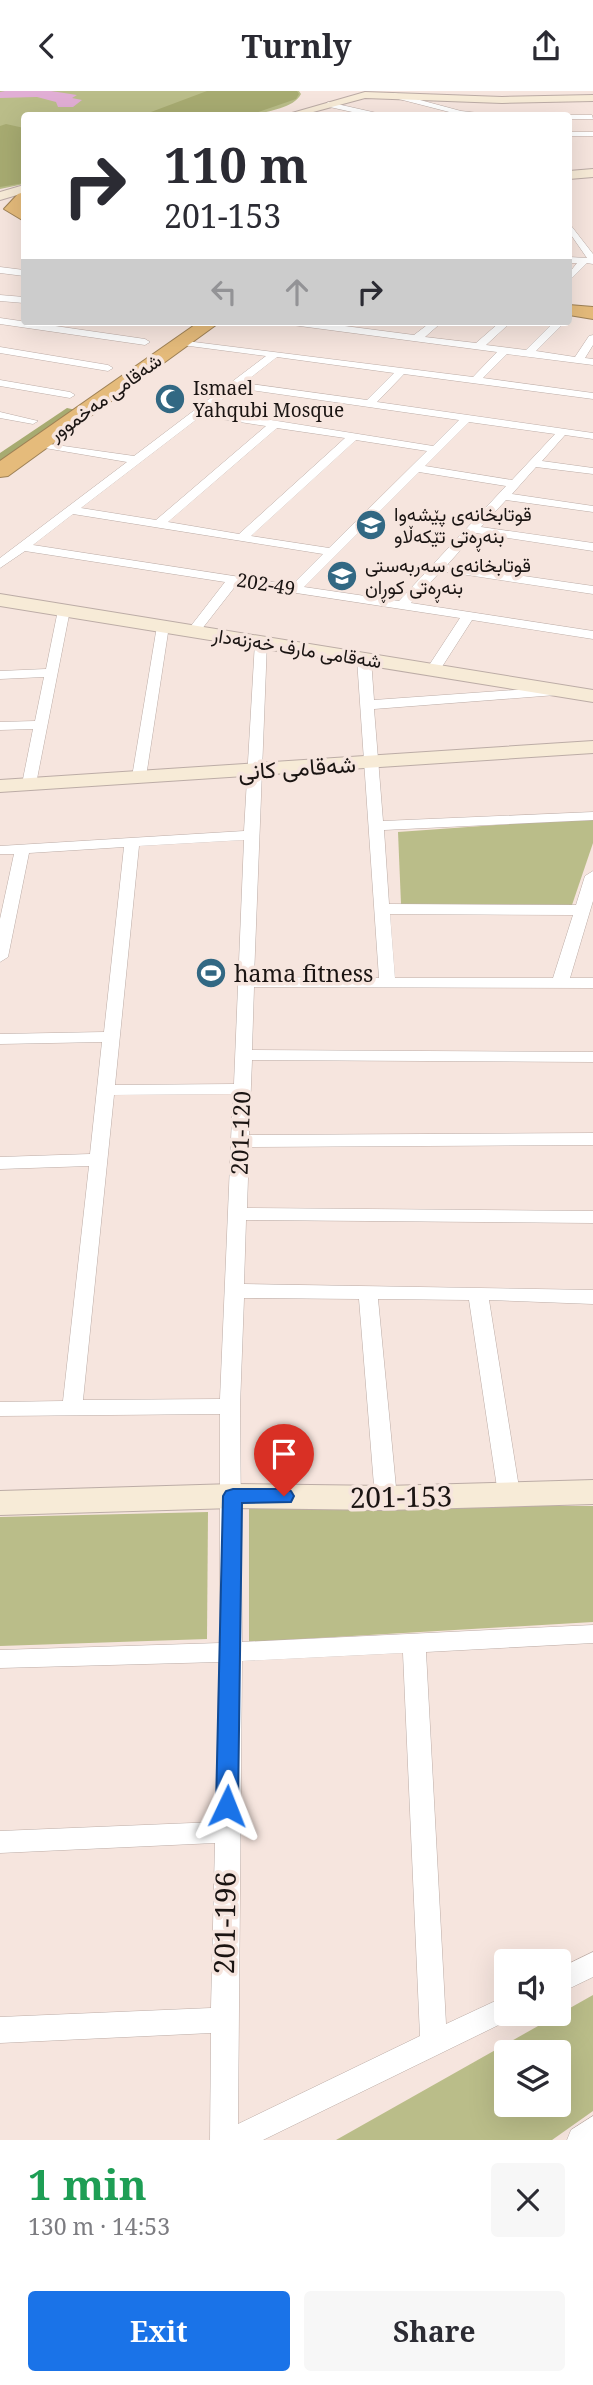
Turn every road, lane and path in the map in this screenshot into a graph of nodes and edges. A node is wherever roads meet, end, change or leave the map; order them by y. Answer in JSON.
{"nodes":[{"id":1,"x":338,"y":91,"type":"edge"},
{"id":2,"x":379,"y":91,"type":"edge"},
{"id":3,"x":351,"y":92,"type":"edge"},
{"id":4,"x":422,"y":92,"type":"edge"},
{"id":5,"x":395,"y":93,"type":"edge"},
{"id":6,"x":590,"y":97,"type":"edge"},
{"id":7,"x":473,"y":100,"type":"junction"},
{"id":8,"x":328,"y":104,"type":"junction"},
{"id":9,"x":297,"y":107,"type":"edge"},
{"id":10,"x":280,"y":112,"type":"edge"},
{"id":11,"x":361,"y":112,"type":"edge"},
{"id":12,"x":458,"y":112,"type":"edge"},
{"id":13,"x":462,"y":112,"type":"edge"},
{"id":14,"x":572,"y":117,"type":"edge"},
{"id":15,"x":593,"y":117,"type":"edge"},
{"id":16,"x":572,"y":134,"type":"edge"},
{"id":17,"x":593,"y":134,"type":"edge"},
{"id":18,"x":593,"y":173,"type":"edge"},
{"id":19,"x":572,"y":175,"type":"edge"},
{"id":20,"x":21,"y":189,"type":"edge"},
{"id":21,"x":0,"y":195,"type":"edge"},
{"id":22,"x":21,"y":198,"type":"edge"},
{"id":23,"x":21,"y":199,"type":"edge"},
{"id":24,"x":0,"y":205,"type":"edge"},
{"id":25,"x":0,"y":215,"type":"edge"},
{"id":26,"x":21,"y":225,"type":"edge"},
{"id":27,"x":572,"y":231,"type":"edge"},
{"id":28,"x":572,"y":260,"type":"edge"},
{"id":29,"x":590,"y":261,"type":"edge"},
{"id":30,"x":0,"y":270,"type":"edge"},
{"id":31,"x":21,"y":273,"type":"edge"},
{"id":32,"x":572,"y":276,"type":"edge"},
{"id":33,"x":0,"y":298,"type":"edge"},
{"id":34,"x":21,"y":299,"type":"edge"},
{"id":35,"x":572,"y":310,"type":"edge"},
{"id":36,"x":593,"y":313,"type":"edge"},
{"id":37,"x":0,"y":321,"type":"edge"},
{"id":38,"x":572,"y":321,"type":"edge"},
{"id":39,"x":21,"y":324,"type":"edge"},
{"id":40,"x":593,"y":324,"type":"edge"},
{"id":41,"x":35,"y":326,"type":"edge"},
{"id":42,"x":205,"y":326,"type":"edge"},
{"id":43,"x":321,"y":326,"type":"edge"},
{"id":44,"x":431,"y":326,"type":"edge"},
{"id":45,"x":502,"y":326,"type":"edge"},
{"id":46,"x":556,"y":326,"type":"edge"},
{"id":47,"x":166,"y":329,"type":"dead end"},
{"id":48,"x":593,"y":338,"type":"edge"},
{"id":49,"x":416,"y":339,"type":"junction"},
{"id":50,"x":145,"y":342,"type":"junction"},
{"id":51,"x":181,"y":342,"type":"junction"},
{"id":52,"x":478,"y":347,"type":"junction"},
{"id":53,"x":0,"y":350,"type":"edge"},
{"id":54,"x":504,"y":351,"type":"junction"},
{"id":55,"x":275,"y":354,"type":"junction"},
{"id":56,"x":528,"y":354,"type":"junction"},
{"id":57,"x":578,"y":361,"type":"junction"},
{"id":58,"x":155,"y":362,"type":"junction"},
{"id":59,"x":593,"y":362,"type":"edge"},
{"id":60,"x":116,"y":363,"type":"junction"},
{"id":61,"x":402,"y":371,"type":"junction"},
{"id":62,"x":476,"y":380,"type":"junction"},
{"id":63,"x":0,"y":383,"type":"edge"},
{"id":64,"x":236,"y":385,"type":"junction"},
{"id":65,"x":70,"y":395,"type":"junction"},
{"id":66,"x":593,"y":396,"type":"edge"},
{"id":67,"x":369,"y":404,"type":"junction"},
{"id":68,"x":199,"y":412,"type":"junction"},
{"id":69,"x":0,"y":415,"type":"edge"},
{"id":70,"x":467,"y":418,"type":"junction"},
{"id":71,"x":33,"y":421,"type":"junction"},
{"id":72,"x":275,"y":424,"type":"junction"},
{"id":73,"x":563,"y":432,"type":"junction"},
{"id":74,"x":11,"y":436,"type":"dead end"},
{"id":75,"x":354,"y":436,"type":"junction"},
{"id":76,"x":593,"y":436,"type":"edge"},
{"id":77,"x":39,"y":444,"type":"junction"},
{"id":78,"x":434,"y":449,"type":"junction"},
{"id":79,"x":137,"y":460,"type":"junction"},
{"id":80,"x":534,"y":463,"type":"junction"},
{"id":81,"x":414,"y":468,"type":"junction"},
{"id":82,"x":0,"y":471,"type":"edge"},
{"id":83,"x":593,"y":471,"type":"edge"},
{"id":84,"x":514,"y":484,"type":"junction"},
{"id":85,"x":503,"y":496,"type":"junction"},
{"id":86,"x":593,"y":509,"type":"edge"},
{"id":87,"x":71,"y":510,"type":"junction"},
{"id":88,"x":159,"y":524,"type":"junction"},
{"id":89,"x":473,"y":529,"type":"junction"},
{"id":90,"x":241,"y":538,"type":"junction"},
{"id":91,"x":23,"y":547,"type":"junction"},
{"id":92,"x":593,"y":547,"type":"edge"},
{"id":93,"x":330,"y":552,"type":"junction"},
{"id":94,"x":0,"y":565,"type":"edge"},
{"id":95,"x":439,"y":567,"type":"junction"},
{"id":96,"x":234,"y":579,"type":"junction"},
{"id":97,"x":295,"y":589,"type":"junction"},
{"id":98,"x":593,"y":590,"type":"edge"},
{"id":99,"x":0,"y":600,"type":"edge"},
{"id":100,"x":403,"y":605,"type":"junction"},
{"id":101,"x":64,"y":610,"type":"junction"},
{"id":102,"x":468,"y":615,"type":"junction"},
{"id":103,"x":163,"y":626,"type":"junction"},
{"id":104,"x":193,"y":631,"type":"junction"},
{"id":105,"x":593,"y":635,"type":"edge"},
{"id":106,"x":261,"y":642,"type":"junction"},
{"id":107,"x":364,"y":659,"type":"junction"},
{"id":108,"x":433,"y":670,"type":"junction"},
{"id":109,"x":52,"y":673,"type":"junction"},
{"id":110,"x":0,"y":675,"type":"edge"},
{"id":111,"x":558,"y":690,"type":"junction"},
{"id":112,"x":593,"y":696,"type":"edge"},
{"id":113,"x":367,"y":705,"type":"junction"},
{"id":114,"x":41,"y":725,"type":"junction"},
{"id":115,"x":0,"y":726,"type":"edge"},
{"id":116,"x":593,"y":747,"type":"edge"},
{"id":117,"x":371,"y":762,"type":"junction"},
{"id":118,"x":254,"y":769,"type":"junction"},
{"id":119,"x":139,"y":777,"type":"junction"},
{"id":120,"x":29,"y":784,"type":"junction"},
{"id":121,"x":0,"y":786,"type":"edge"},
{"id":122,"x":593,"y":815,"type":"edge"},
{"id":123,"x":376,"y":826,"type":"junction"},
{"id":124,"x":251,"y":835,"type":"junction"},
{"id":125,"x":132,"y":842,"type":"junction"},
{"id":126,"x":22,"y":849,"type":"junction"},
{"id":127,"x":0,"y":850,"type":"edge"},
{"id":128,"x":593,"y":876,"type":"edge"},
{"id":129,"x":382,"y":909,"type":"junction"},
{"id":130,"x":582,"y":910,"type":"junction"},
{"id":131,"x":0,"y":957,"type":"edge"},
{"id":132,"x":246,"y":982,"type":"junction"},
{"id":133,"x":387,"y":982,"type":"junction"},
{"id":134,"x":560,"y":983,"type":"junction"},
{"id":135,"x":593,"y":983,"type":"edge"},
{"id":136,"x":111,"y":1037,"type":"junction"},
{"id":137,"x":0,"y":1039,"type":"edge"},
{"id":138,"x":243,"y":1055,"type":"junction"},
{"id":139,"x":593,"y":1057,"type":"edge"},
{"id":140,"x":242,"y":1089,"type":"junction"},
{"id":141,"x":106,"y":1090,"type":"junction"},
{"id":142,"x":593,"y":1139,"type":"edge"},
{"id":143,"x":240,"y":1141,"type":"junction"},
{"id":144,"x":98,"y":1160,"type":"junction"},
{"id":145,"x":0,"y":1163,"type":"edge"},
{"id":146,"x":237,"y":1214,"type":"junction"},
{"id":147,"x":593,"y":1217,"type":"edge"},
{"id":148,"x":234,"y":1291,"type":"junction"},
{"id":149,"x":368,"y":1292,"type":"junction"},
{"id":150,"x":478,"y":1293,"type":"junction"},
{"id":151,"x":593,"y":1297,"type":"edge"},
{"id":152,"x":230,"y":1406,"type":"junction"},
{"id":153,"x":72,"y":1408,"type":"junction"},
{"id":154,"x":0,"y":1409,"type":"edge"},
{"id":155,"x":593,"y":1492,"type":"edge"},
{"id":156,"x":509,"y":1494,"type":"junction"},
{"id":157,"x":233,"y":1496,"type":"junction"},
{"id":158,"x":386,"y":1498,"type":"junction"},
{"id":159,"x":0,"y":1503,"type":"edge"},
{"id":160,"x":593,"y":1634,"type":"edge"},
{"id":161,"x":414,"y":1642,"type":"junction"},
{"id":162,"x":231,"y":1651,"type":"junction"},
{"id":163,"x":0,"y":1659,"type":"edge"},
{"id":164,"x":226,"y":1832,"type":"junction"},
{"id":165,"x":0,"y":1842,"type":"edge"},
{"id":166,"x":593,"y":1964,"type":"edge"},
{"id":167,"x":571,"y":1975,"type":"edge"},
{"id":168,"x":494,"y":2014,"type":"edge"},
{"id":169,"x":223,"y":2020,"type":"junction"},
{"id":170,"x":0,"y":2030,"type":"edge"},
{"id":171,"x":434,"y":2044,"type":"junction"},
{"id":172,"x":593,"y":2130,"type":"edge"},
{"id":173,"x":224,"y":2140,"type":"edge"},
{"id":174,"x":234,"y":2140,"type":"edge"},
{"id":175,"x":582,"y":2140,"type":"edge"}],
"edges":[{"from":1,"to":3,"type":"street"},
{"from":2,"to":3,"type":"street"},
{"from":3,"to":5,"type":"street"},
{"from":3,"to":8,"type":"street"},
{"from":3,"to":9,"type":"main road"},
{"from":4,"to":5,"type":"street"},
{"from":4,"to":6,"type":"street"},
{"from":5,"to":7,"type":"street"},
{"from":5,"to":12,"type":"street"},
{"from":6,"to":7,"type":"street"},
{"from":6,"to":15,"type":"street"},
{"from":7,"to":13,"type":"street"},
{"from":8,"to":9,"type":"street"},
{"from":8,"to":11,"type":"street"},
{"from":9,"to":10,"type":"main road"},
{"from":14,"to":15,"type":"street"},
{"from":16,"to":17,"type":"street"},
{"from":18,"to":19,"type":"street"},
{"from":20,"to":21,"type":"highway"},
{"from":22,"to":24,"type":"street"},
{"from":23,"to":26,"type":"highway"},
{"from":25,"to":26,"type":"highway"},
{"from":27,"to":29,"type":"street"},
{"from":28,"to":29,"type":"street"},
{"from":29,"to":32,"type":"street"},
{"from":30,"to":31,"type":"street"},
{"from":33,"to":34,"type":"street"},
{"from":35,"to":36,"type":"highway"},
{"from":37,"to":39,"type":"street"},
{"from":38,"to":40,"type":"highway"},
{"from":41,"to":50,"type":"street"},
{"from":42,"to":51,"type":"highway","name":"شەقامی مەخموور"},
{"from":43,"to":49,"type":"street"},
{"from":44,"to":49,"type":"street"},
{"from":45,"to":52,"type":"street"},
{"from":46,"to":56,"type":"street"},
{"from":47,"to":50,"type":"highway","name":"شەقامی مەخموور"},
{"from":48,"to":57,"type":"street"},
{"from":49,"to":52,"type":"street"},
{"from":50,"to":60,"type":"highway","name":"شەقامی مەخموور"},
{"from":51,"to":55,"type":"street"},
{"from":51,"to":58,"type":"highway","name":"شەقامی مەخموور"},
{"from":52,"to":54,"type":"street"},
{"from":53,"to":60,"type":"street"},
{"from":54,"to":56,"type":"street"},
{"from":54,"to":62,"type":"street"},
{"from":55,"to":61,"type":"street"},
{"from":55,"to":64,"type":"street"},
{"from":56,"to":57,"type":"street"},
{"from":57,"to":59,"type":"street"},
{"from":58,"to":60,"type":"highway"},
{"from":58,"to":77,"type":"highway","name":"شەقامی مەخموور"},
{"from":60,"to":65,"type":"highway","name":"شەقامی مەخموور"},
{"from":61,"to":62,"type":"street"},
{"from":61,"to":67,"type":"street"},
{"from":62,"to":66,"type":"street"},
{"from":63,"to":65,"type":"street"},
{"from":64,"to":67,"type":"street"},
{"from":64,"to":68,"type":"street"},
{"from":65,"to":71,"type":"highway","name":"شەقامی مەخموور"},
{"from":67,"to":70,"type":"street"},
{"from":68,"to":72,"type":"street"},
{"from":68,"to":79,"type":"street"},
{"from":69,"to":71,"type":"street"},
{"from":70,"to":73,"type":"street"},
{"from":70,"to":78,"type":"street"},
{"from":71,"to":74,"type":"highway","name":"شەقامی مەخموور"},
{"from":72,"to":75,"type":"street"},
{"from":72,"to":88,"type":"street"},
{"from":73,"to":76,"type":"street"},
{"from":73,"to":80,"type":"street"},
{"from":75,"to":78,"type":"street"},
{"from":75,"to":90,"type":"street"},
{"from":77,"to":79,"type":"street"},
{"from":77,"to":82,"type":"highway","name":"شەقامی مەخموور"},
{"from":78,"to":81,"type":"street"},
{"from":79,"to":87,"type":"street"},
{"from":80,"to":83,"type":"street"},
{"from":80,"to":84,"type":"street"},
{"from":81,"to":84,"type":"street"},
{"from":81,"to":93,"type":"street"},
{"from":84,"to":85,"type":"street"},
{"from":85,"to":86,"type":"street"},
{"from":85,"to":89,"type":"street"},
{"from":87,"to":88,"type":"street"},
{"from":87,"to":91,"type":"street"},
{"from":88,"to":90,"type":"street"},
{"from":89,"to":92,"type":"street"},
{"from":89,"to":95,"type":"street"},
{"from":90,"to":93,"type":"street"},
{"from":91,"to":94,"type":"street"},
{"from":91,"to":96,"type":"street","name":"202-49"},
{"from":93,"to":97,"type":"street"},
{"from":95,"to":98,"type":"street"},
{"from":95,"to":100,"type":"street"},
{"from":96,"to":97,"type":"street","name":"202-49"},
{"from":96,"to":104,"type":"street"},
{"from":97,"to":100,"type":"street","name":"202-49"},
{"from":99,"to":101,"type":"street","name":"شەقامی مارف خەزنەدار"},
{"from":100,"to":102,"type":"street","name":"202-49"},
{"from":101,"to":103,"type":"street","name":"شەقامی مارف خەزنەدار"},
{"from":101,"to":109,"type":"street"},
{"from":102,"to":105,"type":"street","name":"202-49"},
{"from":102,"to":108,"type":"street"},
{"from":103,"to":104,"type":"street","name":"شەقامی مارف خەزنەدار"},
{"from":103,"to":119,"type":"street"},
{"from":104,"to":106,"type":"street","name":"شەقامی مارف خەزنەدار"},
{"from":106,"to":107,"type":"street","name":"شەقامی مارف خەزنەدار"},
{"from":106,"to":118,"type":"street","name":"201-120"},
{"from":107,"to":108,"type":"street","name":"شەقامی مارف خەزنەدار"},
{"from":107,"to":113,"type":"street"},
{"from":108,"to":111,"type":"street","name":"شەقامی مارف خەزنەدار"},
{"from":109,"to":110,"type":"street"},
{"from":109,"to":114,"type":"street"},
{"from":111,"to":112,"type":"street","name":"شەقامی مارف خەزنەدار"},
{"from":111,"to":113,"type":"street"},
{"from":113,"to":117,"type":"street"},
{"from":114,"to":115,"type":"street"},
{"from":114,"to":120,"type":"street"},
{"from":116,"to":117,"type":"street","name":"شەقامی کانی"},
{"from":117,"to":118,"type":"street","name":"شەقامی کانی"},
{"from":117,"to":123,"type":"street"},
{"from":118,"to":119,"type":"street","name":"شەقامی کانی"},
{"from":118,"to":124,"type":"street","name":"201-120"},
{"from":119,"to":120,"type":"street","name":"شەقامی کانی"},
{"from":120,"to":121,"type":"street","name":"شەقامی کانی"},
{"from":122,"to":123,"type":"street"},
{"from":123,"to":129,"type":"street"},
{"from":124,"to":125,"type":"street"},
{"from":124,"to":132,"type":"street","name":"201-120"},
{"from":125,"to":126,"type":"street"},
{"from":125,"to":136,"type":"street"},
{"from":126,"to":127,"type":"street"},
{"from":126,"to":131,"type":"street"},
{"from":128,"to":130,"type":"street"},
{"from":129,"to":130,"type":"street"},
{"from":129,"to":133,"type":"street"},
{"from":130,"to":134,"type":"street"},
{"from":132,"to":133,"type":"street"},
{"from":132,"to":138,"type":"street","name":"201-120"},
{"from":133,"to":134,"type":"street"},
{"from":134,"to":135,"type":"street"},
{"from":136,"to":137,"type":"street"},
{"from":136,"to":141,"type":"street"},
{"from":138,"to":139,"type":"street"},
{"from":138,"to":140,"type":"street","name":"201-120"},
{"from":140,"to":141,"type":"street"},
{"from":140,"to":143,"type":"street","name":"201-120"},
{"from":141,"to":144,"type":"street"},
{"from":142,"to":143,"type":"street"},
{"from":143,"to":146,"type":"street","name":"201-120"},
{"from":144,"to":145,"type":"street"},
{"from":144,"to":153,"type":"street"},
{"from":146,"to":147,"type":"street"},
{"from":146,"to":148,"type":"street","name":"201-120"},
{"from":148,"to":149,"type":"street"},
{"from":148,"to":152,"type":"street","name":"201-120"},
{"from":149,"to":150,"type":"street"},
{"from":149,"to":158,"type":"street"},
{"from":150,"to":151,"type":"street"},
{"from":150,"to":156,"type":"street"},
{"from":152,"to":153,"type":"street"},
{"from":152,"to":157,"type":"street","name":"201-120"},
{"from":153,"to":154,"type":"street"},
{"from":155,"to":156,"type":"street","name":"201-153"},
{"from":156,"to":158,"type":"street","name":"201-153"},
{"from":157,"to":158,"type":"street","name":"201-153"},
{"from":157,"to":159,"type":"street","name":"201-153"},
{"from":157,"to":162,"type":"street","name":"201-196"},
{"from":160,"to":161,"type":"street"},
{"from":161,"to":162,"type":"street"},
{"from":161,"to":171,"type":"street"},
{"from":162,"to":163,"type":"street"},
{"from":162,"to":164,"type":"street","name":"201-196"},
{"from":164,"to":165,"type":"street"},
{"from":164,"to":169,"type":"street","name":"201-196"},
{"from":166,"to":167,"type":"street"},
{"from":168,"to":171,"type":"street"},
{"from":169,"to":170,"type":"street"},
{"from":169,"to":173,"type":"street","name":"201-196"},
{"from":171,"to":174,"type":"street"},
{"from":172,"to":175,"type":"street"}]}
